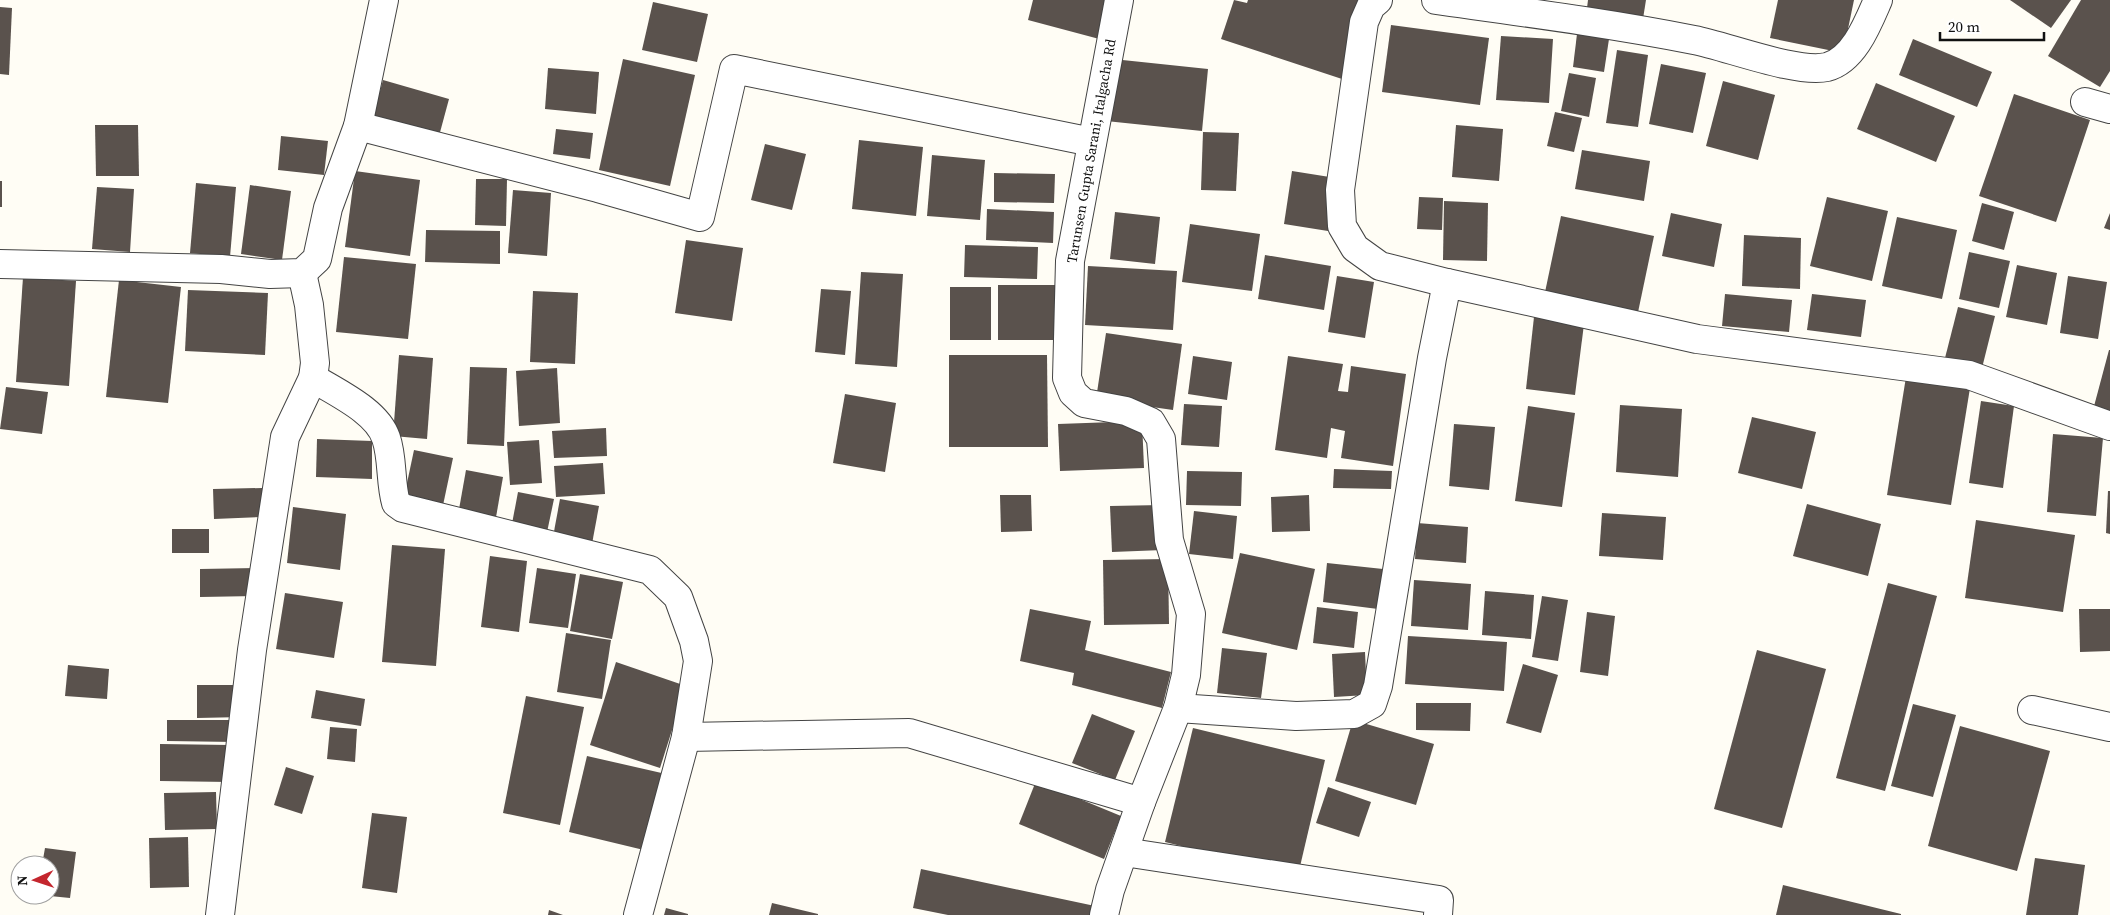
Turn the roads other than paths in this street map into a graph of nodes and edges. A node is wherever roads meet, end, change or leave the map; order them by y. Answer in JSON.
{"nodes":[{"id":1,"x":384,"y":0,"type":"edge"},
{"id":2,"x":1119,"y":0,"type":"edge"},
{"id":3,"x":1378,"y":0,"type":"edge"},
{"id":4,"x":1436,"y":0,"type":"edge"},
{"id":5,"x":1878,"y":0,"type":"edge"},
{"id":6,"x":358,"y":126,"type":"junction"},
{"id":7,"x":1092,"y":142,"type":"junction"},
{"id":8,"x":0,"y":264,"type":"edge"},
{"id":9,"x":302,"y":272,"type":"junction"},
{"id":10,"x":1447,"y":283,"type":"junction"},
{"id":11,"x":313,"y":378,"type":"junction"},
{"id":12,"x":2110,"y":426,"type":"edge"},
{"id":13,"x":1178,"y":708,"type":"junction"},
{"id":14,"x":2032,"y":710,"type":"dead end"},
{"id":15,"x":2110,"y":727,"type":"edge"},
{"id":16,"x":686,"y":737,"type":"junction"},
{"id":17,"x":1141,"y":802,"type":"junction"},
{"id":18,"x":1124,"y":852,"type":"junction"},
{"id":19,"x":220,"y":915,"type":"edge"},
{"id":20,"x":638,"y":915,"type":"edge"},
{"id":21,"x":1104,"y":915,"type":"edge"},
{"id":22,"x":1438,"y":915,"type":"edge"}],
"edges":[{"from":1,"to":6,"type":"street"},
{"from":2,"to":7,"type":"street","name":"Tarunsen Gupta Sarani, Italgacha Rd"},
{"from":3,"to":10,"type":"street"},
{"from":4,"to":5,"type":"street"},
{"from":6,"to":7,"type":"street"},
{"from":6,"to":9,"type":"street"},
{"from":7,"to":13,"type":"street","name":"Tarunsen Gupta Sarani, Italgacha Rd"},
{"from":8,"to":9,"type":"street"},
{"from":9,"to":11,"type":"street"},
{"from":10,"to":12,"type":"street"},
{"from":10,"to":13,"type":"street"},
{"from":11,"to":16,"type":"street"},
{"from":11,"to":19,"type":"street"},
{"from":13,"to":17,"type":"street","name":"Tarunsen Gupta Sarani, Italgacha Rd"},
{"from":14,"to":15,"type":"street"},
{"from":16,"to":17,"type":"street"},
{"from":16,"to":20,"type":"street"},
{"from":17,"to":18,"type":"street","name":"Tarunsen Gupta Sarani, Italgacha Rd"},
{"from":18,"to":21,"type":"street","name":"Tarunsen Gupta Sarani, Italgacha Rd"},
{"from":18,"to":22,"type":"street"}]}
